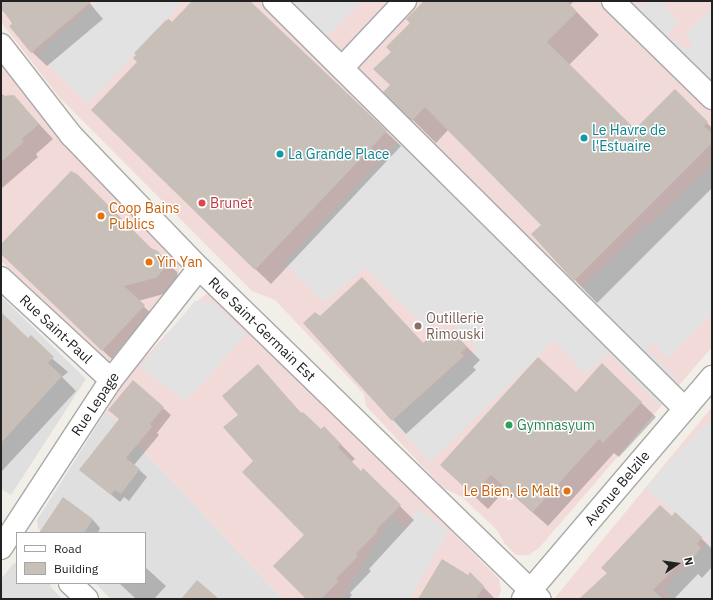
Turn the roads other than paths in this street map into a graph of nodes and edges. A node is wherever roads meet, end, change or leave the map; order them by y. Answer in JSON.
{"nodes":[{"id":1,"x":274,"y":1,"type":"edge"},
{"id":2,"x":405,"y":1,"type":"edge"},
{"id":3,"x":613,"y":1,"type":"edge"},
{"id":4,"x":1,"y":44,"type":"edge"},
{"id":5,"x":342,"y":68,"type":"junction"},
{"id":6,"x":712,"y":98,"type":"edge"},
{"id":7,"x":199,"y":268,"type":"junction"},
{"id":8,"x":1,"y":278,"type":"edge"},
{"id":9,"x":712,"y":377,"type":"edge"},
{"id":10,"x":111,"y":380,"type":"junction"},
{"id":11,"x":684,"y":409,"type":"junction"},
{"id":12,"x":11,"y":526,"type":"edge"},
{"id":13,"x":1,"y":548,"type":"edge"},
{"id":14,"x":71,"y":584,"type":"edge"},
{"id":15,"x":531,"y":596,"type":"edge"},
{"id":16,"x":87,"y":599,"type":"edge"}],
"edges":[{"from":1,"to":5,"type":"street"},
{"from":2,"to":5,"type":"street"},
{"from":3,"to":6,"type":"street"},
{"from":4,"to":7,"type":"street","name":"Rue Saint-Germain Est"},
{"from":5,"to":11,"type":"street"},
{"from":7,"to":10,"type":"street","name":"Rue Lepage"},
{"from":7,"to":15,"type":"street","name":"Rue Saint-Germain Est"},
{"from":8,"to":10,"type":"street","name":"Rue Saint-Paul"},
{"from":9,"to":11,"type":"street","name":"Avenue Belzile"},
{"from":10,"to":12,"type":"street","name":"Rue Lepage"},
{"from":11,"to":15,"type":"street","name":"Avenue Belzile"},
{"from":12,"to":13,"type":"street","name":"Rue Lepage"},
{"from":14,"to":16,"type":"street"}]}
